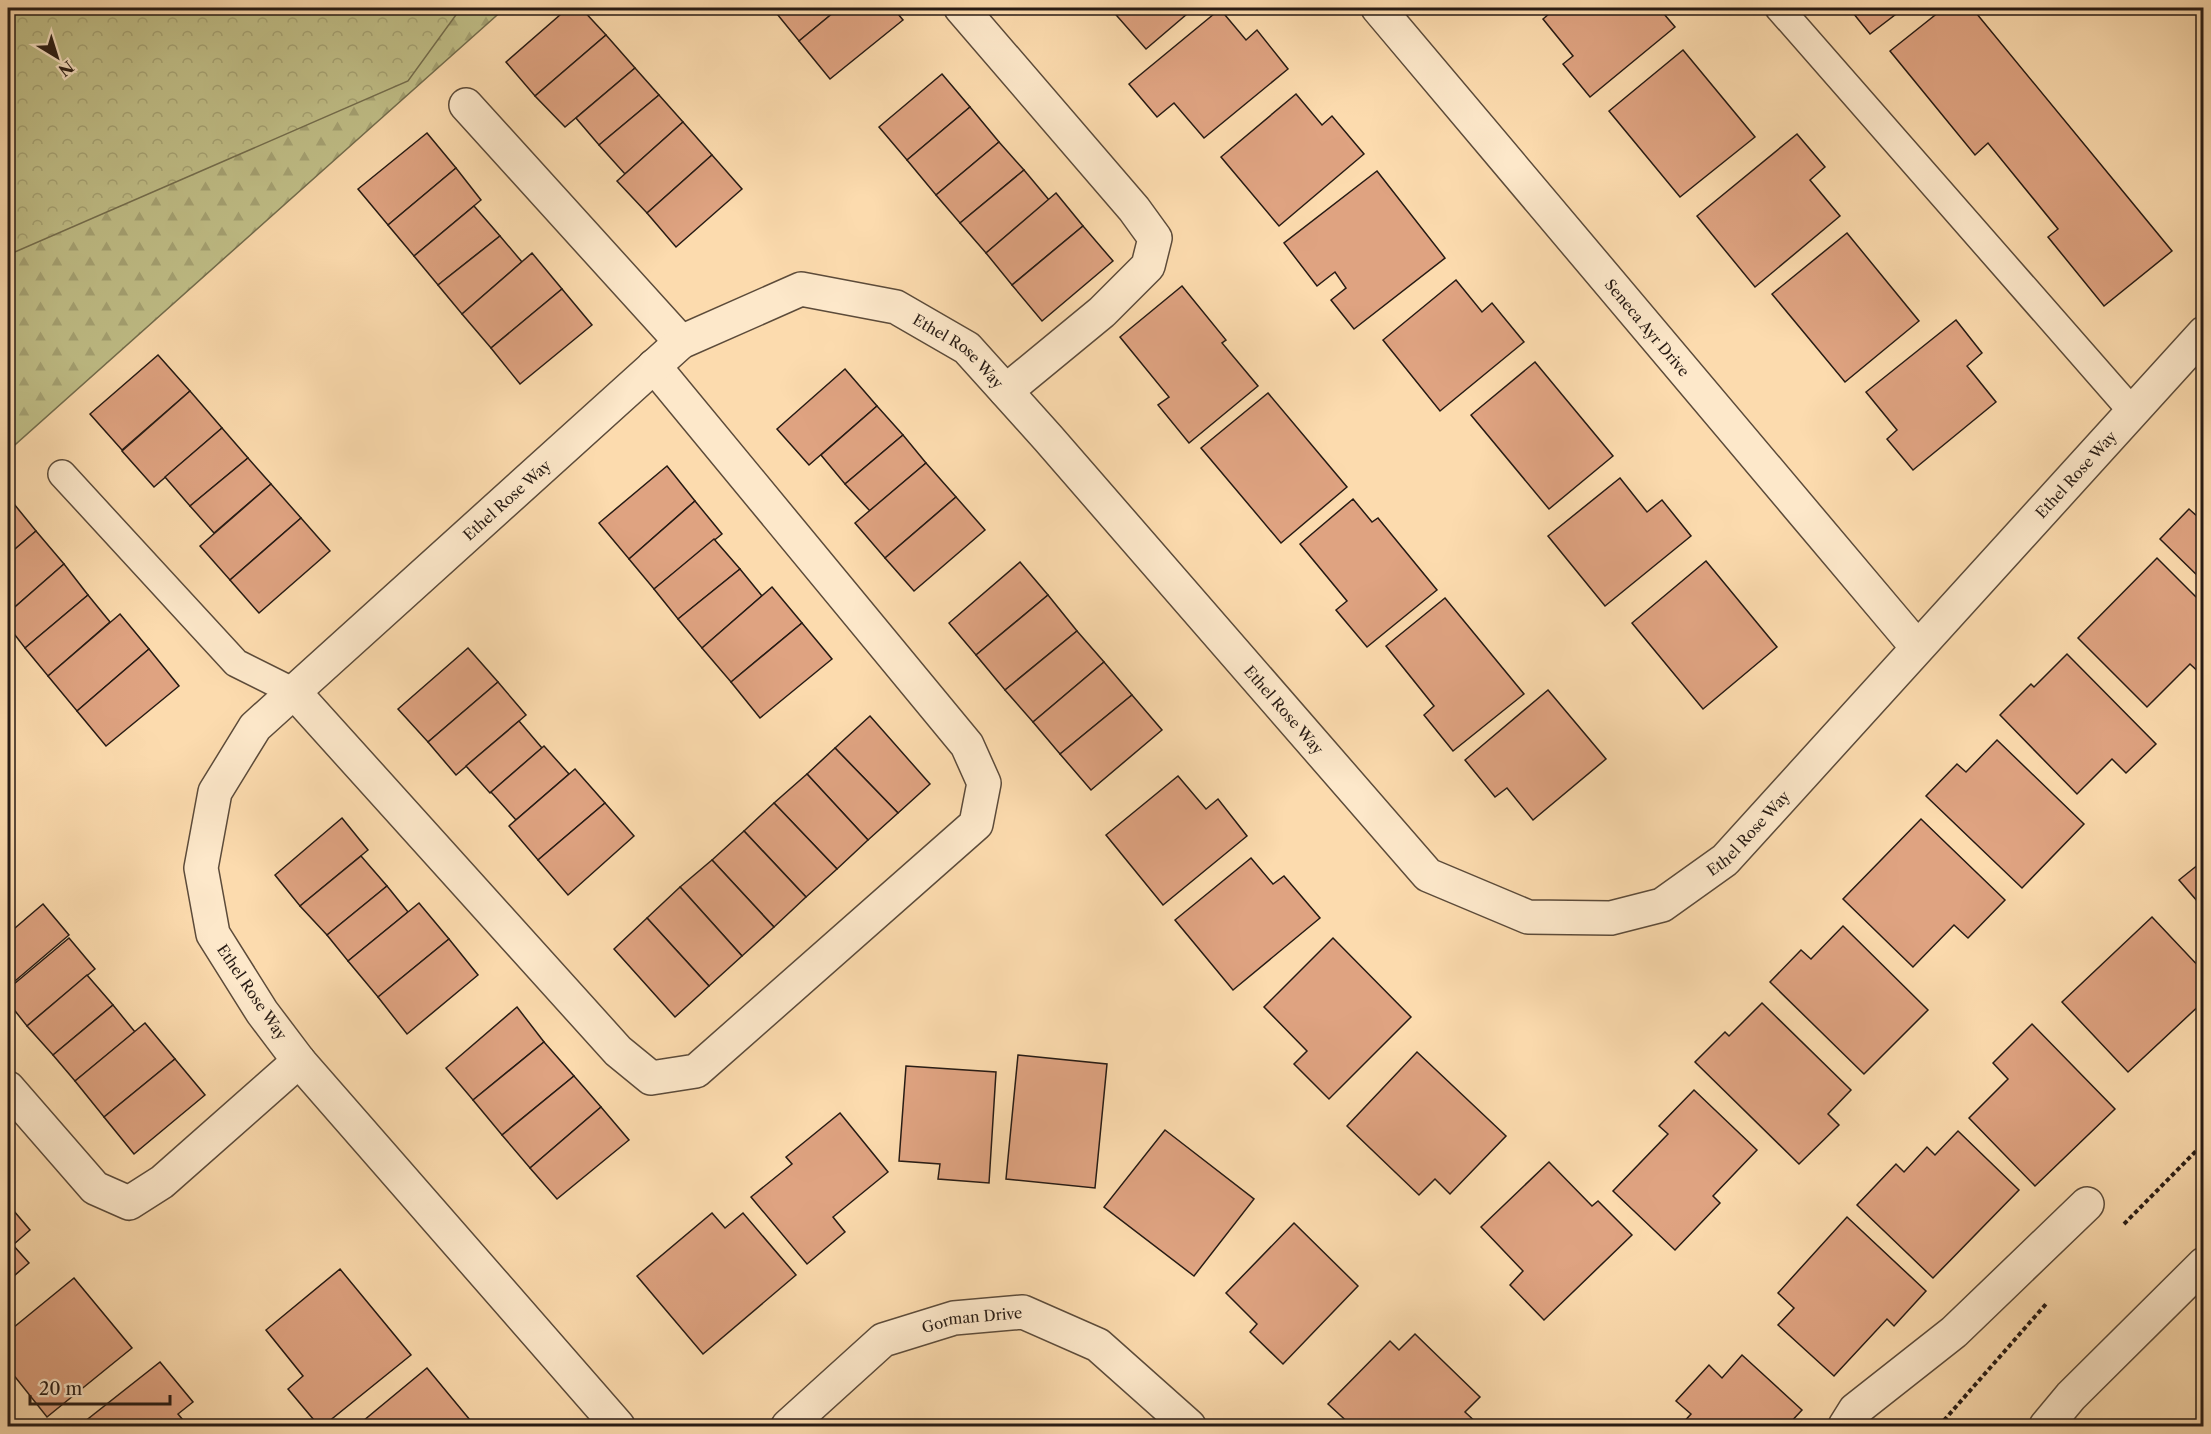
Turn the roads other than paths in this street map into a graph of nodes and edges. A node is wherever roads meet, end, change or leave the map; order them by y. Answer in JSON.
{"nodes":[{"id":1,"x":962,"y":8,"type":"edge"},
{"id":2,"x":1378,"y":8,"type":"edge"},
{"id":3,"x":1779,"y":8,"type":"edge"},
{"id":4,"x":466,"y":105,"type":"dead end"},
{"id":5,"x":2204,"y":333,"type":"edge"},
{"id":6,"x":681,"y":342,"type":"junction"},
{"id":7,"x":654,"y":366,"type":"junction"},
{"id":8,"x":1006,"y":392,"type":"junction"},
{"id":9,"x":2132,"y":411,"type":"junction"},
{"id":10,"x":62,"y":474,"type":"dead end"},
{"id":11,"x":1917,"y":647,"type":"junction"},
{"id":12,"x":294,"y":692,"type":"junction"},
{"id":13,"x":299,"y":1061,"type":"junction"},
{"id":14,"x":8,"y":1088,"type":"edge"},
{"id":15,"x":2087,"y":1204,"type":"dead end"},
{"id":16,"x":2204,"y":1264,"type":"edge"},
{"id":17,"x":618,"y":1426,"type":"edge"},
{"id":18,"x":788,"y":1426,"type":"edge"},
{"id":19,"x":1189,"y":1426,"type":"edge"},
{"id":20,"x":1845,"y":1426,"type":"edge"},
{"id":21,"x":2046,"y":1426,"type":"edge"}],
"edges":[{"from":1,"to":8,"type":"street"},
{"from":2,"to":11,"type":"street","name":"Seneca Ayr Drive"},
{"from":3,"to":9,"type":"lane"},
{"from":4,"to":6,"type":"street"},
{"from":5,"to":9,"type":"street","name":"Ethel Rose Way"},
{"from":6,"to":7,"type":"street","name":"Ethel Rose Way"},
{"from":6,"to":8,"type":"street","name":"Ethel Rose Way"},
{"from":7,"to":12,"type":"street","name":"Ethel Rose Way"},
{"from":7,"to":12,"type":"street"},
{"from":8,"to":11,"type":"street","name":"Ethel Rose Way"},
{"from":9,"to":11,"type":"street","name":"Ethel Rose Way"},
{"from":10,"to":12,"type":"lane"},
{"from":12,"to":13,"type":"street","name":"Ethel Rose Way"},
{"from":13,"to":14,"type":"street"},
{"from":13,"to":17,"type":"street","name":"Ethel Rose Way"},
{"from":15,"to":20,"type":"street"},
{"from":16,"to":21,"type":"street"},
{"from":18,"to":19,"type":"street","name":"Gorman Drive"}]}
